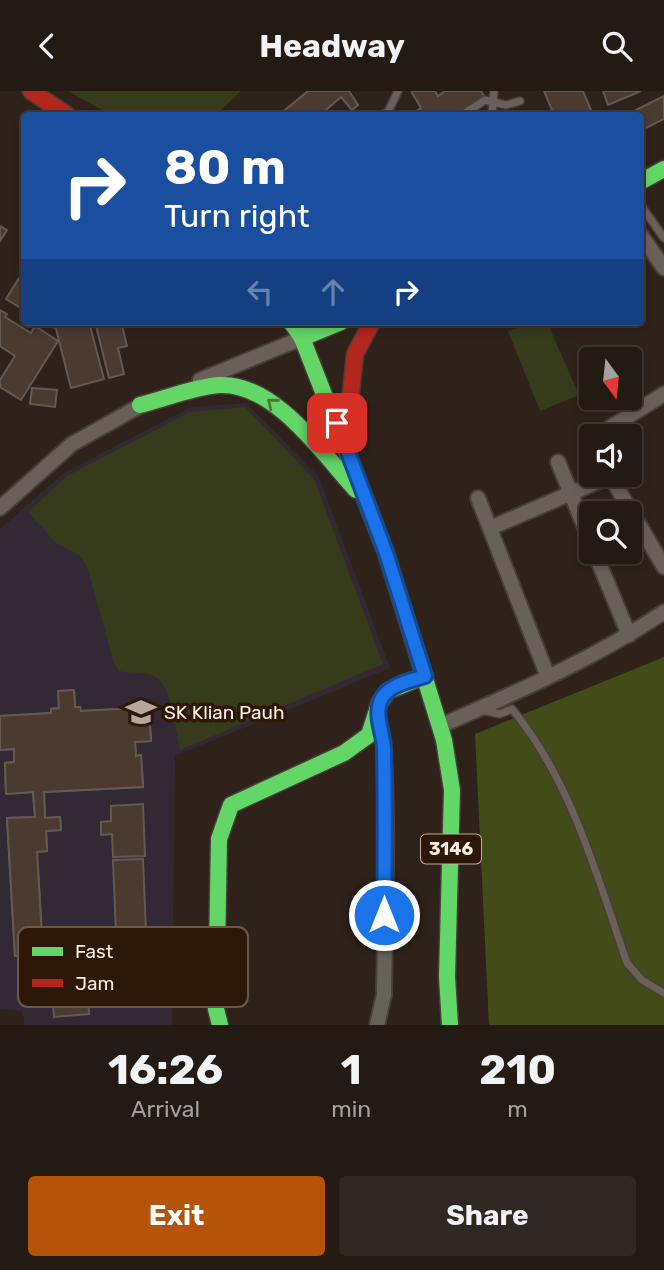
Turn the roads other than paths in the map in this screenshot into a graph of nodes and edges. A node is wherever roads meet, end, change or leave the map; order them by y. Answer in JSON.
{"nodes":[{"id":1,"x":398,"y":91,"type":"edge"},
{"id":2,"x":494,"y":91,"type":"edge"},
{"id":3,"x":37,"y":93,"type":"edge"},
{"id":4,"x":495,"y":101,"type":"junction"},
{"id":5,"x":520,"y":101,"type":"dead end"},
{"id":6,"x":63,"y":112,"type":"edge"},
{"id":7,"x":388,"y":112,"type":"edge"},
{"id":8,"x":467,"y":112,"type":"edge"},
{"id":9,"x":493,"y":112,"type":"edge"},
{"id":10,"x":664,"y":169,"type":"edge"},
{"id":11,"x":644,"y":180,"type":"edge"},
{"id":12,"x":644,"y":210,"type":"edge"},
{"id":13,"x":664,"y":238,"type":"edge"},
{"id":14,"x":644,"y":240,"type":"edge"},
{"id":15,"x":664,"y":268,"type":"edge"},
{"id":16,"x":294,"y":326,"type":"edge"},
{"id":17,"x":331,"y":326,"type":"edge"},
{"id":18,"x":370,"y":326,"type":"edge"},
{"id":19,"x":302,"y":338,"type":"junction"},
{"id":20,"x":664,"y":394,"type":"edge"},
{"id":21,"x":140,"y":405,"type":"junction"},
{"id":22,"x":616,"y":424,"type":"edge"},
{"id":23,"x":345,"y":444,"type":"junction"},
{"id":24,"x":558,"y":463,"type":"dead end"},
{"id":25,"x":585,"y":487,"type":"edge"},
{"id":26,"x":618,"y":487,"type":"edge"},
{"id":27,"x":571,"y":494,"type":"junction"},
{"id":28,"x":478,"y":498,"type":"dead end"},
{"id":29,"x":368,"y":507,"type":"junction"},
{"id":30,"x":0,"y":508,"type":"edge"},
{"id":31,"x":579,"y":511,"type":"edge"},
{"id":32,"x":490,"y":529,"type":"junction"},
{"id":33,"x":645,"y":531,"type":"junction"},
{"id":34,"x":642,"y":533,"type":"edge"},
{"id":35,"x":603,"y":564,"type":"edge"},
{"id":36,"x":664,"y":567,"type":"edge"},
{"id":37,"x":664,"y":612,"type":"edge"},
{"id":38,"x":629,"y":635,"type":"junction"},
{"id":39,"x":425,"y":676,"type":"junction"},
{"id":40,"x":548,"y":677,"type":"junction"},
{"id":41,"x":478,"y":709,"type":"junction"},
{"id":42,"x":377,"y":719,"type":"junction"},
{"id":43,"x":440,"y":726,"type":"junction"},
{"id":44,"x":217,"y":927,"type":"edge"},
{"id":45,"x":664,"y":993,"type":"edge"},
{"id":46,"x":216,"y":1007,"type":"edge"},
{"id":47,"x":220,"y":1025,"type":"edge"},
{"id":48,"x":377,"y":1025,"type":"edge"},
{"id":49,"x":450,"y":1025,"type":"edge"}],
"edges":[{"from":1,"to":7,"type":"lane"},
{"from":2,"to":4,"type":"lane"},
{"from":3,"to":6,"type":"main road"},
{"from":4,"to":5,"type":"lane"},
{"from":4,"to":8,"type":"lane"},
{"from":4,"to":9,"type":"lane"},
{"from":10,"to":11,"type":"main road"},
{"from":12,"to":13,"type":"lane"},
{"from":14,"to":15,"type":"street"},
{"from":16,"to":19,"type":"main road"},
{"from":17,"to":19,"type":"main road"},
{"from":18,"to":23,"type":"main road"},
{"from":19,"to":21,"type":"street"},
{"from":19,"to":23,"type":"main road","number":"3146"},
{"from":20,"to":22,"type":"street"},
{"from":29,"to":21,"type":"main road","one_way":true},
{"from":21,"to":30,"type":"street"},
{"from":23,"to":29,"type":"main road","number":"3146"},
{"from":24,"to":27,"type":"street"},
{"from":25,"to":27,"type":"street"},
{"from":26,"to":33,"type":"street"},
{"from":27,"to":31,"type":"street"},
{"from":27,"to":32,"type":"street"},
{"from":28,"to":32,"type":"street"},
{"from":29,"to":39,"type":"main road","number":"3146"},
{"from":32,"to":40,"type":"street"},
{"from":33,"to":34,"type":"street"},
{"from":33,"to":36,"type":"street"},
{"from":35,"to":38,"type":"street"},
{"from":37,"to":38,"type":"street"},
{"from":38,"to":40,"type":"street"},
{"from":39,"to":42,"type":"main road"},
{"from":39,"to":43,"type":"main road","number":"3146"},
{"from":40,"to":41,"type":"street"},
{"from":41,"to":43,"type":"street"},
{"from":41,"to":45,"type":"lane"},
{"from":42,"to":44,"type":"main road"},
{"from":42,"to":48,"type":"street"},
{"from":43,"to":49,"type":"main road","number":"3146"},
{"from":46,"to":47,"type":"main road"}]}
